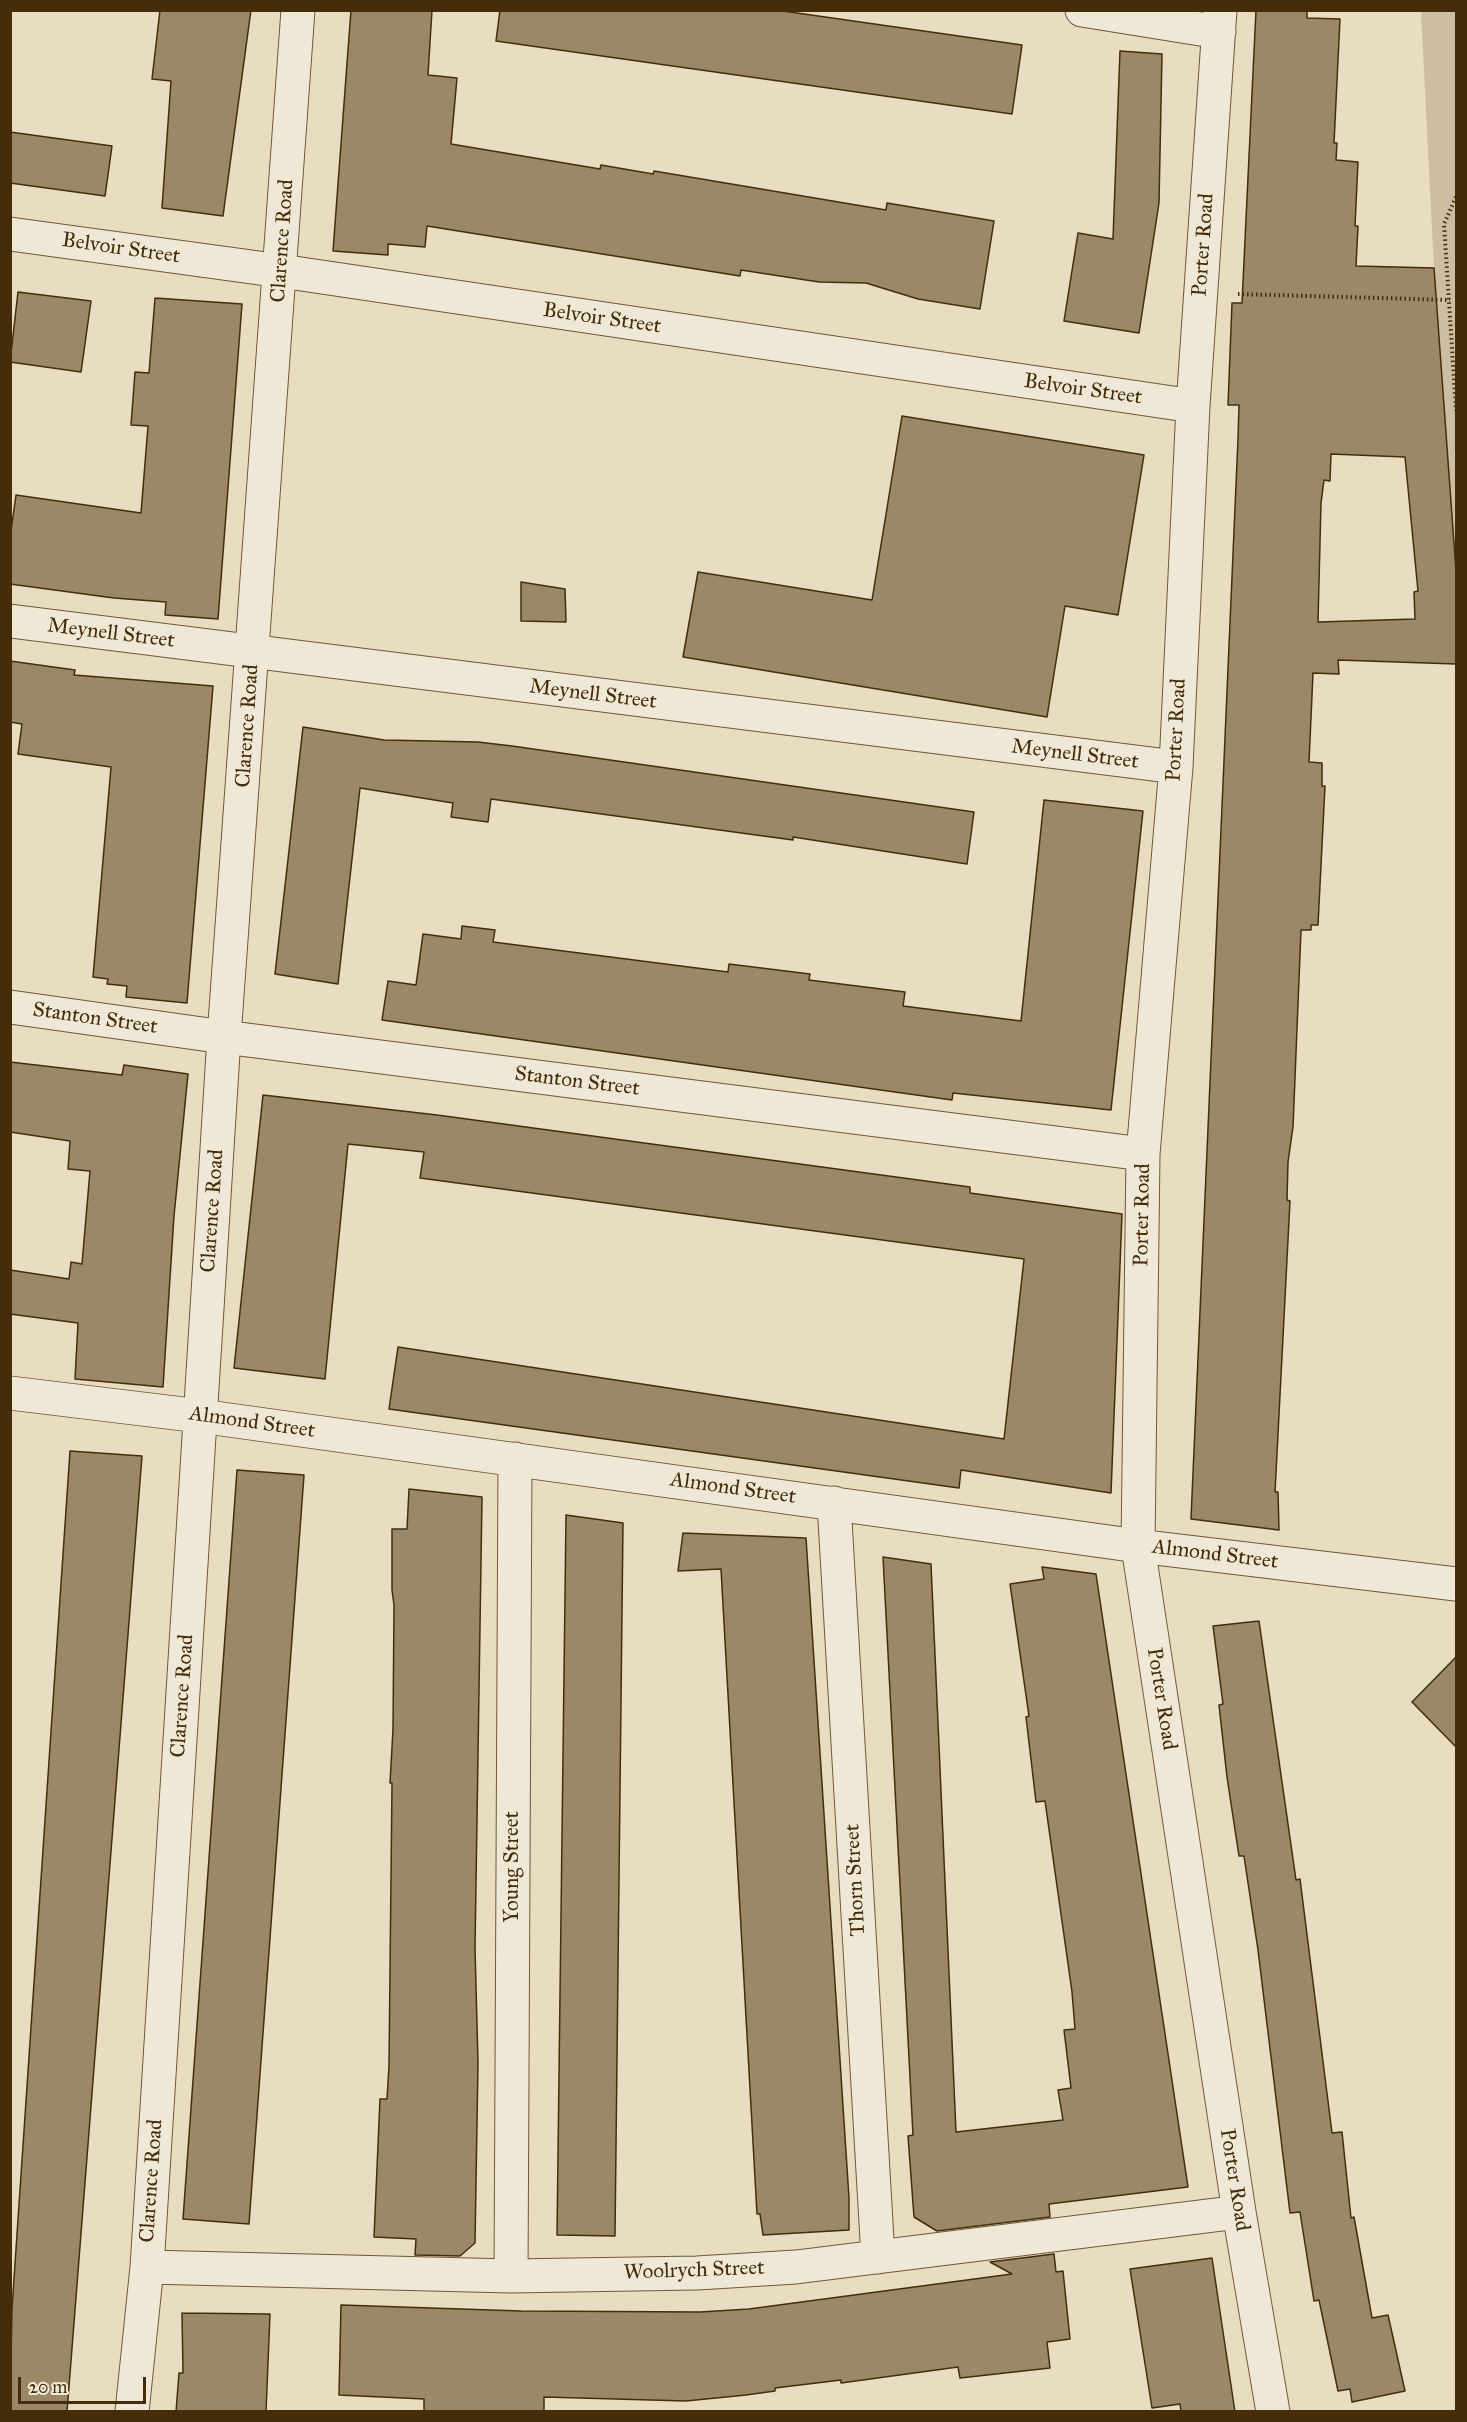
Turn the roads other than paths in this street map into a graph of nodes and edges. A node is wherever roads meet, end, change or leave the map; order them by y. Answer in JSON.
{"nodes":[{"id":1,"x":298,"y":10,"type":"edge"},
{"id":2,"x":1082,"y":10,"type":"edge"},
{"id":3,"x":1220,"y":21,"type":"edge"},
{"id":4,"x":10,"y":234,"type":"edge"},
{"id":5,"x":280,"y":271,"type":"junction"},
{"id":6,"x":1193,"y":406,"type":"junction"},
{"id":7,"x":10,"y":621,"type":"edge"},
{"id":8,"x":253,"y":652,"type":"junction"},
{"id":9,"x":1176,"y":767,"type":"junction"},
{"id":10,"x":10,"y":1007,"type":"edge"},
{"id":11,"x":224,"y":1037,"type":"junction"},
{"id":12,"x":1143,"y":1154,"type":"junction"},
{"id":13,"x":10,"y":1393,"type":"edge"},
{"id":14,"x":200,"y":1416,"type":"junction"},
{"id":15,"x":515,"y":1459,"type":"junction"},
{"id":16,"x":834,"y":1503,"type":"junction"},
{"id":17,"x":1138,"y":1546,"type":"junction"},
{"id":18,"x":1456,"y":1584,"type":"edge"},
{"id":19,"x":1239,"y":2212,"type":"junction"},
{"id":20,"x":878,"y":2257,"type":"junction"},
{"id":21,"x":147,"y":2266,"type":"junction"},
{"id":22,"x":511,"y":2276,"type":"junction"},
{"id":23,"x":132,"y":2412,"type":"edge"},
{"id":24,"x":1273,"y":2412,"type":"edge"}],
"edges":[{"from":1,"to":5,"type":"street","name":"Clarence Road"},
{"from":2,"to":3,"type":"street"},
{"from":3,"to":6,"type":"street","name":"Porter Road"},
{"from":4,"to":5,"type":"street","name":"Belvoir Street"},
{"from":5,"to":6,"type":"street","name":"Belvoir Street"},
{"from":5,"to":8,"type":"street","name":"Clarence Road"},
{"from":6,"to":9,"type":"street","name":"Porter Road"},
{"from":7,"to":8,"type":"street","name":"Meynell Street"},
{"from":8,"to":9,"type":"street","name":"Meynell Street"},
{"from":8,"to":11,"type":"street","name":"Clarence Road"},
{"from":9,"to":12,"type":"street","name":"Porter Road"},
{"from":10,"to":11,"type":"street","name":"Stanton Street"},
{"from":11,"to":12,"type":"street","name":"Stanton Street"},
{"from":11,"to":14,"type":"street","name":"Clarence Road"},
{"from":12,"to":17,"type":"street","name":"Porter Road"},
{"from":13,"to":14,"type":"street","name":"Almond Street"},
{"from":14,"to":15,"type":"street","name":"Almond Street"},
{"from":14,"to":21,"type":"street","name":"Clarence Road"},
{"from":15,"to":16,"type":"street","name":"Almond Street"},
{"from":15,"to":22,"type":"street","name":"Young Street"},
{"from":16,"to":17,"type":"street","name":"Almond Street"},
{"from":16,"to":20,"type":"street","name":"Thorn Street"},
{"from":17,"to":18,"type":"street","name":"Almond Street"},
{"from":17,"to":19,"type":"street","name":"Porter Road"},
{"from":19,"to":20,"type":"street","name":"Woolrych Street"},
{"from":19,"to":24,"type":"street","name":"Porter Road"},
{"from":20,"to":22,"type":"street","name":"Woolrych Street"},
{"from":21,"to":22,"type":"street","name":"Woolrych Street"},
{"from":21,"to":23,"type":"street","name":"Clarence Road"}]}
